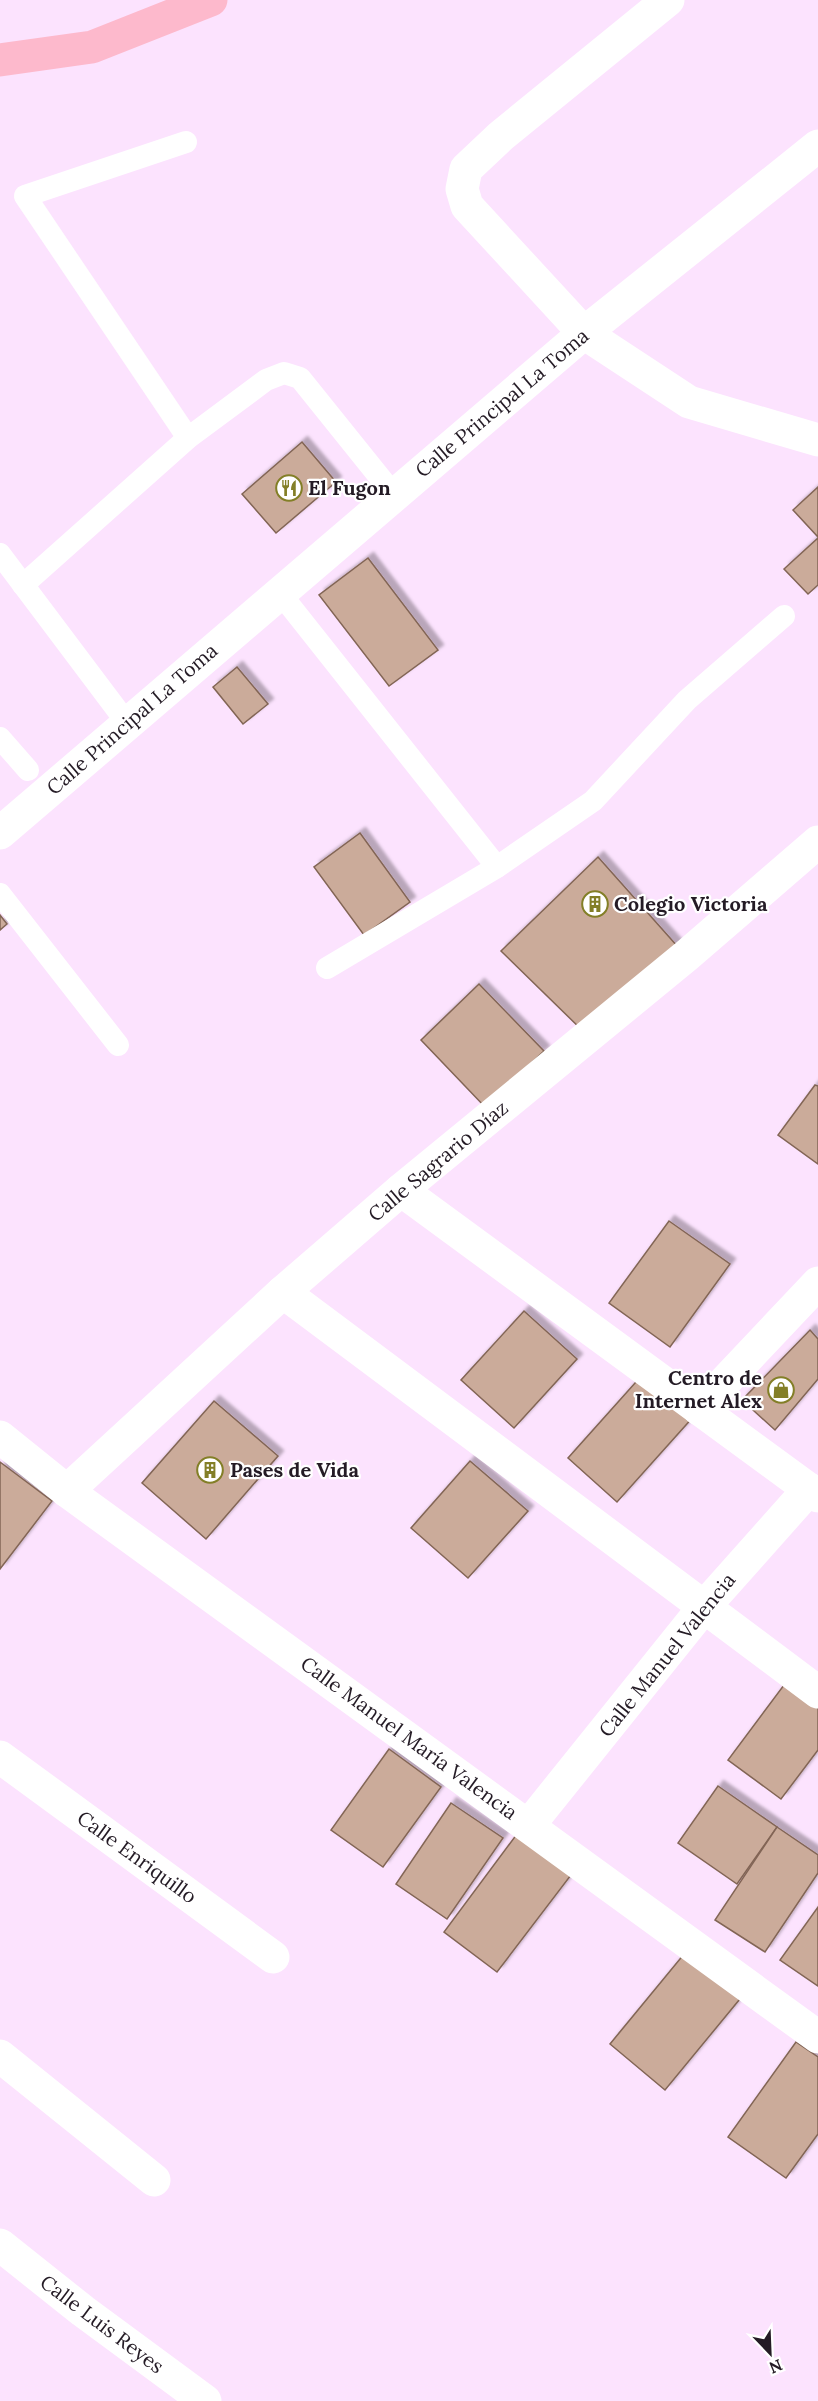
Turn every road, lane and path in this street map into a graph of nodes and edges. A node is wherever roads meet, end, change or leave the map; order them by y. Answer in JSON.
{"nodes":[{"id":1,"x":211,"y":0,"type":"edge"},
{"id":2,"x":668,"y":0,"type":"edge"},
{"id":3,"x":0,"y":60,"type":"edge"},
{"id":4,"x":186,"y":142,"type":"dead end"},
{"id":5,"x":818,"y":146,"type":"edge"},
{"id":6,"x":584,"y":333,"type":"junction"},
{"id":7,"x":188,"y":438,"type":"junction"},
{"id":8,"x":818,"y":440,"type":"edge"},
{"id":9,"x":394,"y":495,"type":"junction"},
{"id":10,"x":0,"y":554,"type":"edge"},
{"id":11,"x":23,"y":585,"type":"junction"},
{"id":12,"x":280,"y":593,"type":"junction"},
{"id":13,"x":784,"y":616,"type":"dead end"},
{"id":14,"x":127,"y":723,"type":"junction"},
{"id":15,"x":0,"y":738,"type":"edge"},
{"id":16,"x":28,"y":770,"type":"dead end"},
{"id":17,"x":0,"y":833,"type":"edge"},
{"id":18,"x":818,"y":842,"type":"edge"},
{"id":19,"x":497,"y":867,"type":"junction"},
{"id":20,"x":0,"y":894,"type":"edge"},
{"id":21,"x":327,"y":969,"type":"dead end"},
{"id":22,"x":118,"y":1045,"type":"dead end"},
{"id":23,"x":401,"y":1190,"type":"junction"},
{"id":24,"x":818,"y":1283,"type":"edge"},
{"id":25,"x":283,"y":1293,"type":"junction"},
{"id":26,"x":699,"y":1409,"type":"junction"},
{"id":27,"x":0,"y":1437,"type":"edge"},
{"id":28,"x":67,"y":1491,"type":"junction"},
{"id":29,"x":814,"y":1493,"type":"edge"},
{"id":30,"x":704,"y":1607,"type":"junction"},
{"id":31,"x":818,"y":1692,"type":"edge"},
{"id":32,"x":0,"y":1757,"type":"edge"},
{"id":33,"x":530,"y":1825,"type":"junction"},
{"id":34,"x":273,"y":1957,"type":"dead end"},
{"id":35,"x":818,"y":2037,"type":"edge"},
{"id":36,"x":0,"y":2056,"type":"edge"},
{"id":37,"x":154,"y":2180,"type":"dead end"},
{"id":38,"x":0,"y":2245,"type":"edge"},
{"id":39,"x":205,"y":2401,"type":"edge"}],
"edges":[{"from":1,"to":3,"type":"highway"},
{"from":2,"to":6,"type":"street"},
{"from":4,"to":7,"type":"lane"},
{"from":5,"to":6,"type":"street","name":"Calle Principal La Toma"},
{"from":6,"to":8,"type":"street"},
{"from":6,"to":9,"type":"street","name":"Calle Principal La Toma"},
{"from":7,"to":9,"type":"lane"},
{"from":7,"to":11,"type":"lane"},
{"from":9,"to":12,"type":"street","name":"Calle Principal La Toma"},
{"from":10,"to":11,"type":"lane"},
{"from":11,"to":14,"type":"lane"},
{"from":12,"to":14,"type":"street","name":"Calle Principal La Toma"},
{"from":12,"to":19,"type":"lane"},
{"from":13,"to":19,"type":"lane"},
{"from":14,"to":17,"type":"street","name":"Calle Principal La Toma"},
{"from":15,"to":16,"type":"lane"},
{"from":18,"to":23,"type":"street","name":"Calle Sagrario Díaz"},
{"from":19,"to":21,"type":"lane"},
{"from":20,"to":22,"type":"lane"},
{"from":23,"to":25,"type":"street","name":"Calle Sagrario Díaz"},
{"from":23,"to":26,"type":"street"},
{"from":24,"to":26,"type":"street"},
{"from":25,"to":28,"type":"street","name":"Calle Sagrario Díaz"},
{"from":25,"to":30,"type":"street"},
{"from":26,"to":29,"type":"street"},
{"from":27,"to":28,"type":"street","name":"Calle Manuel María Valencia"},
{"from":28,"to":33,"type":"street","name":"Calle Manuel María Valencia"},
{"from":29,"to":30,"type":"street","name":"Calle Manuel Valencia"},
{"from":30,"to":31,"type":"street"},
{"from":30,"to":33,"type":"street","name":"Calle Manuel Valencia"},
{"from":32,"to":34,"type":"street","name":"Calle Enriquillo"},
{"from":33,"to":35,"type":"street","name":"Calle Manuel María Valencia"},
{"from":36,"to":37,"type":"street"},
{"from":38,"to":39,"type":"street","name":"Calle Luis Reyes"}]}
